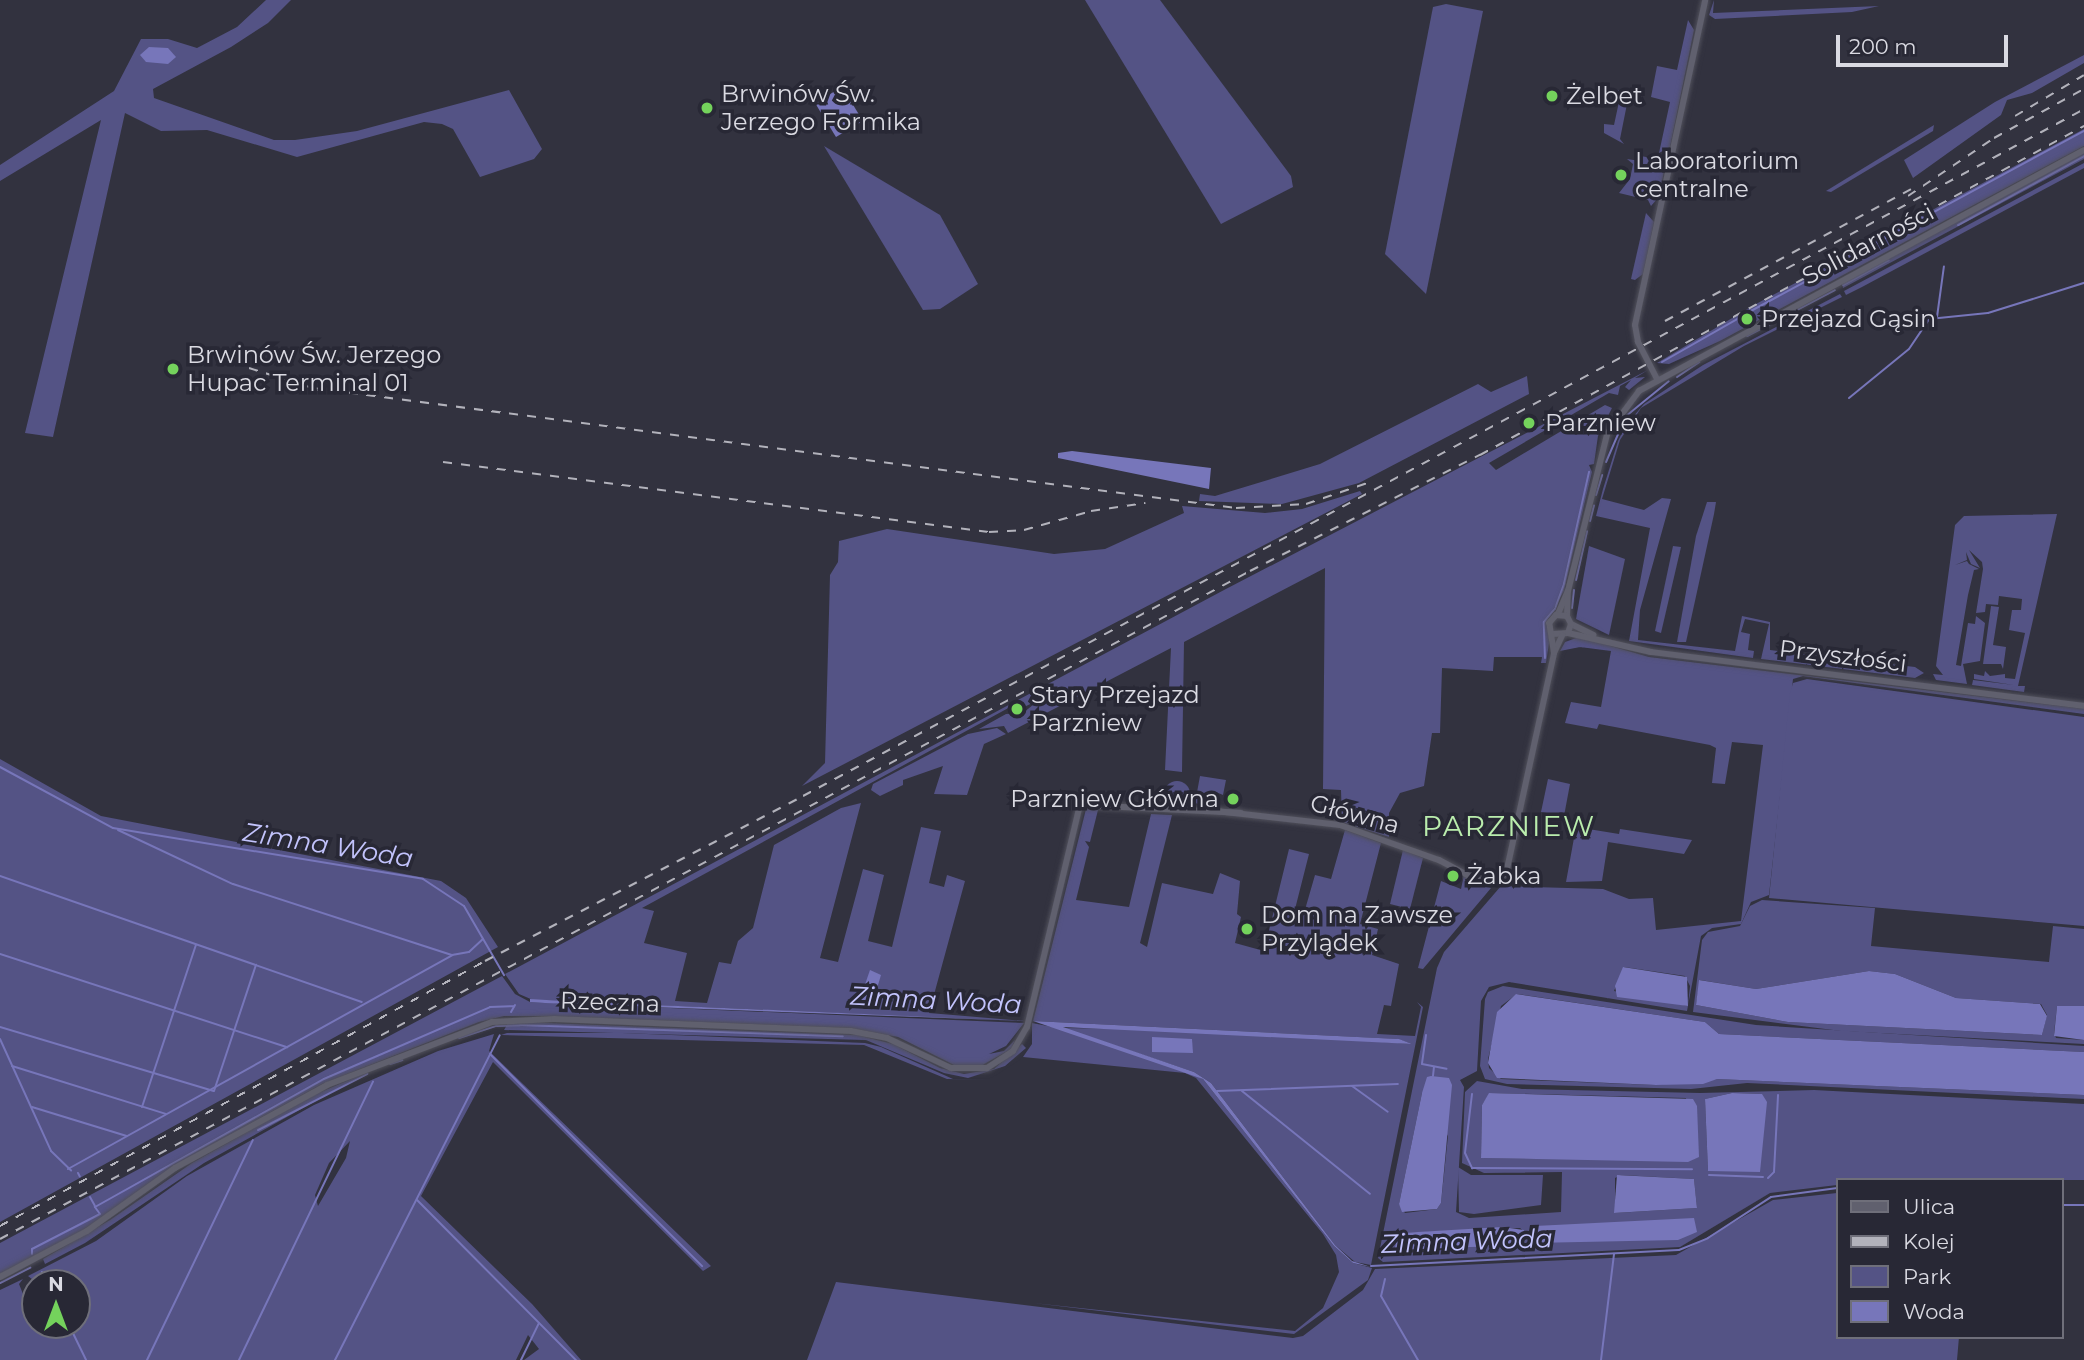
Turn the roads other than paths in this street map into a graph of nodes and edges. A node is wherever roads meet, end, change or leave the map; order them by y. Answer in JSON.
{"nodes":[{"id":1,"x":1705,"y":0,"type":"edge"},
{"id":2,"x":2084,"y":150,"type":"edge"},
{"id":3,"x":1657,"y":379,"type":"junction"},
{"id":4,"x":1568,"y":591,"type":"junction"},
{"id":5,"x":1558,"y":614,"type":"junction"},
{"id":6,"x":1567,"y":616,"type":"junction"},
{"id":7,"x":1571,"y":624,"type":"junction"},
{"id":8,"x":1553,"y":634,"type":"junction"},
{"id":9,"x":1565,"y":635,"type":"junction"},
{"id":10,"x":1598,"y":638,"type":"junction"},
{"id":11,"x":1554,"y":653,"type":"junction"},
{"id":12,"x":2084,"y":706,"type":"edge"},
{"id":13,"x":1080,"y":805,"type":"joint"},
{"id":14,"x":0,"y":1277,"type":"edge"}],
"edges":[{"from":1,"to":3,"type":"street"},
{"from":2,"to":3,"type":"street","name":"Solidarności"},
{"from":3,"to":4,"type":"street","name":"Solidarności"},
{"from":4,"to":5,"type":"street","name":"Solidarności"},
{"from":4,"to":6,"type":"street","name":"Solidarności"},
{"from":5,"to":6,"type":"street"},
{"from":5,"to":8,"type":"street"},
{"from":6,"to":7,"type":"street"},
{"from":7,"to":9,"type":"street"},
{"from":7,"to":10,"type":"street","name":"Przyszłości"},
{"from":8,"to":9,"type":"street"},
{"from":8,"to":11,"type":"street"},
{"from":9,"to":10,"type":"street","name":"Przyszłości"},
{"from":9,"to":11,"type":"street"},
{"from":10,"to":12,"type":"street","name":"Przyszłości"},
{"from":11,"to":13,"type":"street","name":"Główna"},
{"from":13,"to":14,"type":"street","name":"Rzeczna"}]}
